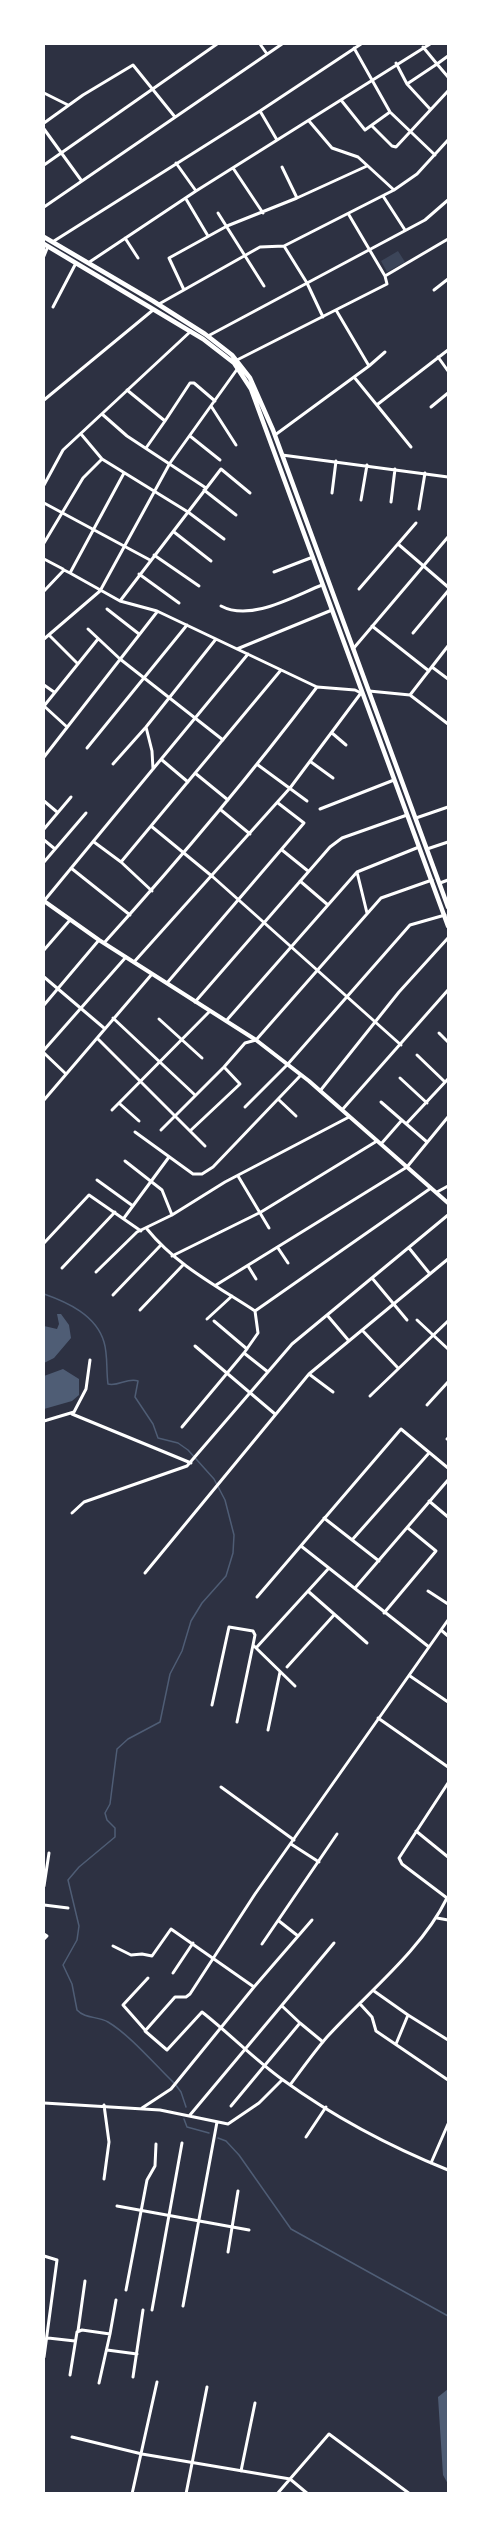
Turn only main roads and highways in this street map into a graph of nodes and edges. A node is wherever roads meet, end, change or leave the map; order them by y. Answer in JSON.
{"nodes":[{"id":1,"x":44,"y":237,"type":"edge"},
{"id":2,"x":48,"y":244,"type":"edge"},
{"id":3,"x":157,"y":306,"type":"junction"},
{"id":4,"x":448,"y":907,"type":"edge"},
{"id":5,"x":448,"y":926,"type":"edge"}],
"edges":[{"from":1,"to":2,"type":"main road"},
{"from":2,"to":3,"type":"main road"},
{"from":2,"to":3,"type":"main road"},
{"from":3,"to":4,"type":"main road"},
{"from":3,"to":5,"type":"main road"}]}
